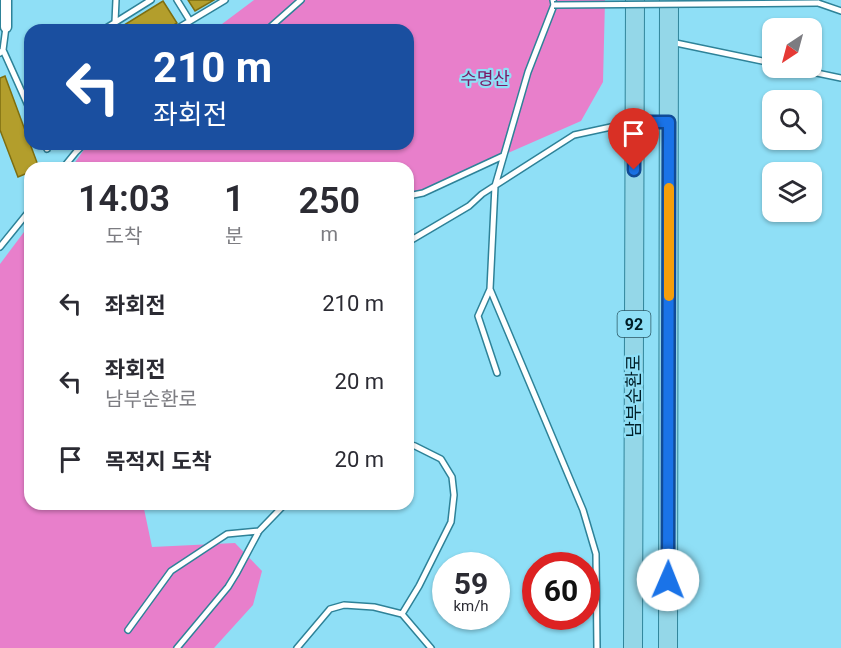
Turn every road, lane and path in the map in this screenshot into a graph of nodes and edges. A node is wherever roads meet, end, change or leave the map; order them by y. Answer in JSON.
{"nodes":[{"id":1,"x":6,"y":0,"type":"edge"},
{"id":2,"x":116,"y":0,"type":"edge"},
{"id":3,"x":151,"y":0,"type":"edge"},
{"id":4,"x":177,"y":0,"type":"edge"},
{"id":5,"x":225,"y":0,"type":"edge"},
{"id":6,"x":301,"y":0,"type":"edge"},
{"id":7,"x":634,"y":0,"type":"edge"},
{"id":8,"x":669,"y":0,"type":"edge"},
{"id":9,"x":553,"y":3,"type":"edge"},
{"id":10,"x":841,"y":11,"type":"edge"},
{"id":11,"x":190,"y":21,"type":"junction"},
{"id":12,"x":115,"y":22,"type":"junction"},
{"id":13,"x":112,"y":24,"type":"edge"},
{"id":14,"x":185,"y":24,"type":"edge"},
{"id":15,"x":274,"y":24,"type":"edge"},
{"id":16,"x":6,"y":27,"type":"joint"},
{"id":17,"x":669,"y":41,"type":"junction"},
{"id":18,"x":2,"y":52,"type":"edge"},
{"id":19,"x":762,"y":61,"type":"edge"},
{"id":20,"x":822,"y":74,"type":"edge"},
{"id":21,"x":841,"y":78,"type":"edge"},
{"id":22,"x":24,"y":98,"type":"edge"},
{"id":23,"x":634,"y":122,"type":"junction"},
{"id":24,"x":669,"y":122,"type":"junction"},
{"id":25,"x":78,"y":150,"type":"edge"},
{"id":26,"x":503,"y":156,"type":"junction"},
{"id":27,"x":68,"y":162,"type":"edge"},
{"id":28,"x":495,"y":186,"type":"junction"},
{"id":29,"x":414,"y":195,"type":"edge"},
{"id":30,"x":24,"y":217,"type":"edge"},
{"id":31,"x":414,"y":238,"type":"edge"},
{"id":32,"x":0,"y":247,"type":"edge"},
{"id":33,"x":490,"y":289,"type":"junction"},
{"id":34,"x":497,"y":373,"type":"dead end"},
{"id":35,"x":414,"y":446,"type":"edge"},
{"id":36,"x":279,"y":510,"type":"edge"},
{"id":37,"x":259,"y":531,"type":"junction"},
{"id":38,"x":402,"y":614,"type":"junction"},
{"id":39,"x":128,"y":630,"type":"dead end"},
{"id":40,"x":177,"y":648,"type":"edge"},
{"id":41,"x":297,"y":648,"type":"edge"},
{"id":42,"x":431,"y":648,"type":"edge"},
{"id":43,"x":597,"y":648,"type":"edge"},
{"id":44,"x":633,"y":648,"type":"edge"},
{"id":45,"x":668,"y":648,"type":"edge"}],
"edges":[{"from":1,"to":16,"type":"street"},
{"from":2,"to":12,"type":"lane"},
{"from":3,"to":12,"type":"lane"},
{"from":4,"to":11,"type":"lane"},
{"from":5,"to":11,"type":"lane"},
{"from":6,"to":15,"type":"lane"},
{"from":7,"to":23,"type":"main road","name":"남부순환로","number":"92"},
{"from":8,"to":17,"type":"main road","name":"남부순환로","number":"92"},
{"from":9,"to":10,"type":"lane","bridge":true},
{"from":9,"to":26,"type":"lane"},
{"from":11,"to":14,"type":"lane"},
{"from":12,"to":13,"type":"lane"},
{"from":16,"to":18,"type":"lane"},
{"from":17,"to":19,"type":"lane"},
{"from":17,"to":24,"type":"main road","name":"남부순환로","number":"92"},
{"from":18,"to":22,"type":"lane"},
{"from":20,"to":21,"type":"lane"},
{"from":23,"to":24,"type":"lane"},
{"from":23,"to":28,"type":"lane"},
{"from":23,"to":44,"type":"main road","name":"남부순환로","number":"92"},
{"from":24,"to":45,"type":"main road","name":"남부순환로","number":"92"},
{"from":25,"to":27,"type":"lane"},
{"from":26,"to":28,"type":"lane"},
{"from":26,"to":29,"type":"lane"},
{"from":28,"to":31,"type":"lane"},
{"from":28,"to":33,"type":"lane"},
{"from":30,"to":32,"type":"lane"},
{"from":33,"to":34,"type":"lane"},
{"from":33,"to":43,"type":"lane"},
{"from":35,"to":38,"type":"lane"},
{"from":36,"to":37,"type":"lane"},
{"from":37,"to":39,"type":"lane"},
{"from":37,"to":40,"type":"lane"},
{"from":38,"to":41,"type":"lane"},
{"from":38,"to":42,"type":"lane"}]}
